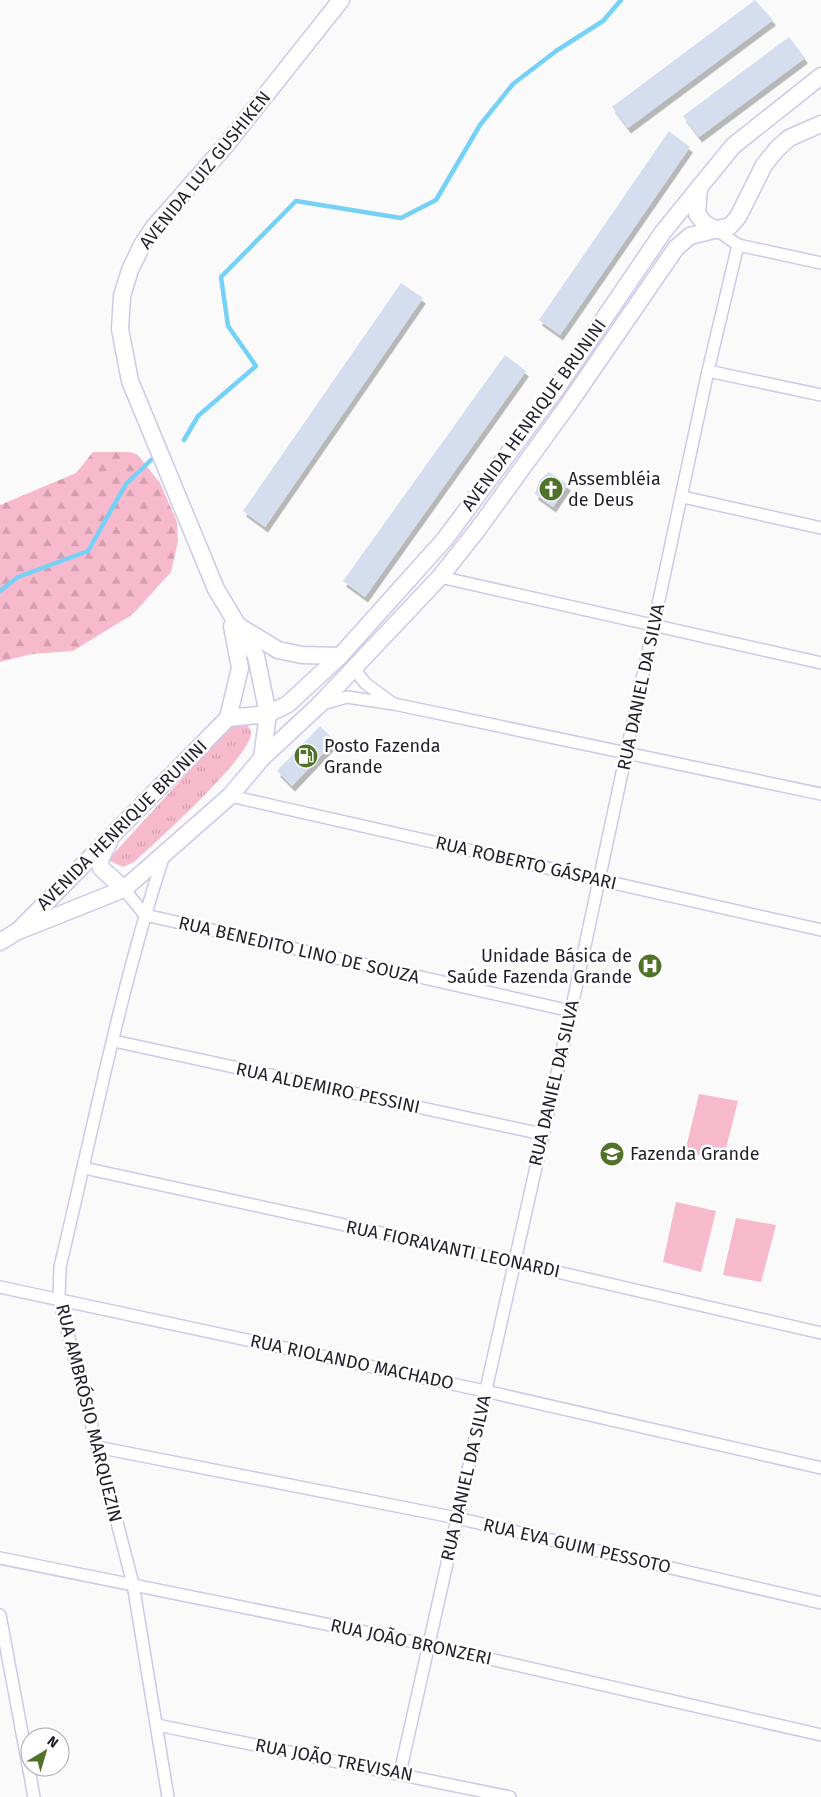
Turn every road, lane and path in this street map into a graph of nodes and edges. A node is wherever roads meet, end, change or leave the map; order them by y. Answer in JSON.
{"nodes":[{"id":1,"x":341,"y":0,"type":"edge"},
{"id":2,"x":821,"y":76,"type":"edge"},
{"id":3,"x":801,"y":89,"type":"junction"},
{"id":4,"x":821,"y":95,"type":"edge"},
{"id":5,"x":821,"y":124,"type":"edge"},
{"id":6,"x":699,"y":187,"type":"junction"},
{"id":7,"x":717,"y":230,"type":"junction"},
{"id":8,"x":738,"y":245,"type":"junction"},
{"id":9,"x":821,"y":263,"type":"edge"},
{"id":10,"x":708,"y":372,"type":"junction"},
{"id":11,"x":821,"y":395,"type":"edge"},
{"id":12,"x":683,"y":497,"type":"junction"},
{"id":13,"x":821,"y":528,"type":"edge"},
{"id":14,"x":440,"y":576,"type":"junction"},
{"id":15,"x":227,"y":609,"type":"junction"},
{"id":16,"x":238,"y":626,"type":"junction"},
{"id":17,"x":654,"y":626,"type":"junction"},
{"id":18,"x":340,"y":656,"type":"junction"},
{"id":19,"x":821,"y":664,"type":"edge"},
{"id":20,"x":354,"y":667,"type":"junction"},
{"id":21,"x":394,"y":704,"type":"junction"},
{"id":22,"x":318,"y":706,"type":"junction"},
{"id":23,"x":268,"y":714,"type":"junction"},
{"id":24,"x":228,"y":718,"type":"junction"},
{"id":25,"x":627,"y":752,"type":"junction"},
{"id":26,"x":262,"y":758,"type":"junction"},
{"id":27,"x":821,"y":794,"type":"edge"},
{"id":28,"x":230,"y":796,"type":"junction"},
{"id":29,"x":115,"y":831,"type":"junction"},
{"id":30,"x":164,"y":855,"type":"junction"},
{"id":31,"x":599,"y":880,"type":"junction"},
{"id":32,"x":124,"y":889,"type":"junction"},
{"id":33,"x":144,"y":915,"type":"junction"},
{"id":34,"x":821,"y":930,"type":"edge"},
{"id":35,"x":16,"y":932,"type":"junction"},
{"id":36,"x":0,"y":942,"type":"edge"},
{"id":37,"x":571,"y":1011,"type":"junction"},
{"id":38,"x":114,"y":1041,"type":"junction"},
{"id":39,"x":542,"y":1134,"type":"junction"},
{"id":40,"x":84,"y":1168,"type":"junction"},
{"id":41,"x":514,"y":1262,"type":"junction"},
{"id":42,"x":0,"y":1287,"type":"edge"},
{"id":43,"x":59,"y":1300,"type":"junction"},
{"id":44,"x":821,"y":1334,"type":"edge"},
{"id":45,"x":485,"y":1391,"type":"junction"},
{"id":46,"x":97,"y":1447,"type":"junction"},
{"id":47,"x":821,"y":1468,"type":"edge"},
{"id":48,"x":457,"y":1518,"type":"junction"},
{"id":49,"x":0,"y":1558,"type":"edge"},
{"id":50,"x":134,"y":1584,"type":"junction"},
{"id":51,"x":821,"y":1603,"type":"edge"},
{"id":52,"x":0,"y":1615,"type":"edge"},
{"id":53,"x":429,"y":1645,"type":"junction"},
{"id":54,"x":157,"y":1725,"type":"junction"},
{"id":55,"x":821,"y":1735,"type":"edge"},
{"id":56,"x":400,"y":1773,"type":"junction"},
{"id":57,"x":34,"y":1797,"type":"edge"},
{"id":58,"x":168,"y":1797,"type":"edge"},
{"id":59,"x":510,"y":1797,"type":"edge"}],
"edges":[{"from":1,"to":15,"type":"main road","name":"AVENIDA LUIZ GUSHIKEN"},
{"from":2,"to":3,"type":"main road","name":"AVENIDA HENRIQUE BRUNINI"},
{"from":3,"to":4,"type":"main road"},
{"from":3,"to":6,"type":"main road","name":"AVENIDA HENRIQUE BRUNINI"},
{"from":5,"to":7,"type":"main road","name":"AVENIDA HENRIQUE BRUNINI"},
{"from":6,"to":7,"type":"main road"},
{"from":6,"to":18,"type":"main road","name":"AVENIDA HENRIQUE BRUNINI"},
{"from":7,"to":8,"type":"street"},
{"from":7,"to":14,"type":"main road","name":"AVENIDA HENRIQUE BRUNINI"},
{"from":8,"to":9,"type":"street"},
{"from":8,"to":10,"type":"street","name":"RUA DANIEL DA SILVA"},
{"from":10,"to":11,"type":"street"},
{"from":10,"to":12,"type":"street","name":"RUA DANIEL DA SILVA"},
{"from":12,"to":13,"type":"street"},
{"from":12,"to":17,"type":"street","name":"RUA DANIEL DA SILVA"},
{"from":14,"to":17,"type":"street"},
{"from":14,"to":20,"type":"main road","name":"AVENIDA HENRIQUE BRUNINI"},
{"from":15,"to":16,"type":"main road","name":"AVENIDA LUIZ GUSHIKEN"},
{"from":15,"to":24,"type":"main road","name":"AVENIDA LUIZ GUSHIKEN"},
{"from":16,"to":18,"type":"main road"},
{"from":16,"to":23,"type":"main road","name":"AVENIDA LUIZ GUSHIKEN"},
{"from":17,"to":19,"type":"street"},
{"from":17,"to":25,"type":"street","name":"RUA DANIEL DA SILVA"},
{"from":18,"to":23,"type":"main road","name":"AVENIDA HENRIQUE BRUNINI"},
{"from":20,"to":21,"type":"street"},
{"from":20,"to":22,"type":"main road","name":"AVENIDA HENRIQUE BRUNINI"},
{"from":21,"to":22,"type":"street"},
{"from":21,"to":25,"type":"street"},
{"from":22,"to":26,"type":"main road","name":"AVENIDA HENRIQUE BRUNINI"},
{"from":23,"to":24,"type":"main road"},
{"from":23,"to":26,"type":"main road"},
{"from":24,"to":29,"type":"main road","name":"AVENIDA HENRIQUE BRUNINI"},
{"from":25,"to":27,"type":"street"},
{"from":25,"to":31,"type":"street","name":"RUA DANIEL DA SILVA"},
{"from":26,"to":28,"type":"main road","name":"AVENIDA HENRIQUE BRUNINI"},
{"from":28,"to":30,"type":"main road","name":"AVENIDA HENRIQUE BRUNINI"},
{"from":28,"to":31,"type":"street","name":"RUA ROBERTO GÁSPARI"},
{"from":29,"to":32,"type":"main road"},
{"from":29,"to":35,"type":"main road","name":"AVENIDA HENRIQUE BRUNINI"},
{"from":30,"to":32,"type":"main road","name":"AVENIDA HENRIQUE BRUNINI"},
{"from":30,"to":33,"type":"street","name":"RUA AMBRÓSIO MARQUEZIN"},
{"from":31,"to":34,"type":"street","name":"RUA ROBERTO GÁSPARI"},
{"from":31,"to":37,"type":"street","name":"RUA DANIEL DA SILVA"},
{"from":32,"to":33,"type":"street"},
{"from":32,"to":35,"type":"main road","name":"AVENIDA HENRIQUE BRUNINI"},
{"from":33,"to":37,"type":"street","name":"RUA BENEDITO LINO DE SOUZA"},
{"from":33,"to":38,"type":"street","name":"RUA AMBRÓSIO MARQUEZIN"},
{"from":35,"to":36,"type":"main road","name":"AVENIDA HENRIQUE BRUNINI"},
{"from":37,"to":39,"type":"street","name":"RUA DANIEL DA SILVA"},
{"from":38,"to":39,"type":"street","name":"RUA ALDEMIRO PESSINI"},
{"from":38,"to":40,"type":"street","name":"RUA AMBRÓSIO MARQUEZIN"},
{"from":39,"to":41,"type":"street","name":"RUA DANIEL DA SILVA"},
{"from":40,"to":41,"type":"street","name":"RUA FIORAVANTI LEONARDI"},
{"from":40,"to":43,"type":"street","name":"RUA AMBRÓSIO MARQUEZIN"},
{"from":41,"to":44,"type":"street","name":"RUA FIORAVANTI LEONARDI"},
{"from":41,"to":45,"type":"street","name":"RUA DANIEL DA SILVA"},
{"from":42,"to":43,"type":"street","name":"RUA RIOLANDO MACHADO"},
{"from":43,"to":45,"type":"street","name":"RUA RIOLANDO MACHADO"},
{"from":43,"to":46,"type":"street","name":"RUA AMBRÓSIO MARQUEZIN"},
{"from":45,"to":47,"type":"street","name":"RUA RIOLANDO MACHADO"},
{"from":45,"to":48,"type":"street","name":"RUA DANIEL DA SILVA"},
{"from":46,"to":48,"type":"street","name":"RUA EVA GUIM PESSOTO"},
{"from":46,"to":50,"type":"street","name":"RUA AMBRÓSIO MARQUEZIN"},
{"from":48,"to":51,"type":"street","name":"RUA EVA GUIM PESSOTO"},
{"from":48,"to":53,"type":"street","name":"RUA DANIEL DA SILVA"},
{"from":49,"to":50,"type":"street","name":"RUA JOÃO BRONZERI"},
{"from":50,"to":53,"type":"street","name":"RUA JOÃO BRONZERI"},
{"from":50,"to":54,"type":"street","name":"RUA AMBRÓSIO MARQUEZIN"},
{"from":52,"to":57,"type":"street"},
{"from":53,"to":55,"type":"street","name":"RUA JOÃO BRONZERI"},
{"from":53,"to":56,"type":"street","name":"RUA DANIEL DA SILVA"},
{"from":54,"to":56,"type":"street","name":"RUA JOÃO TREVISAN"},
{"from":54,"to":58,"type":"street","name":"RUA AMBRÓSIO MARQUEZIN"},
{"from":56,"to":59,"type":"street","name":"RUA JOÃO TREVISAN"}]}
